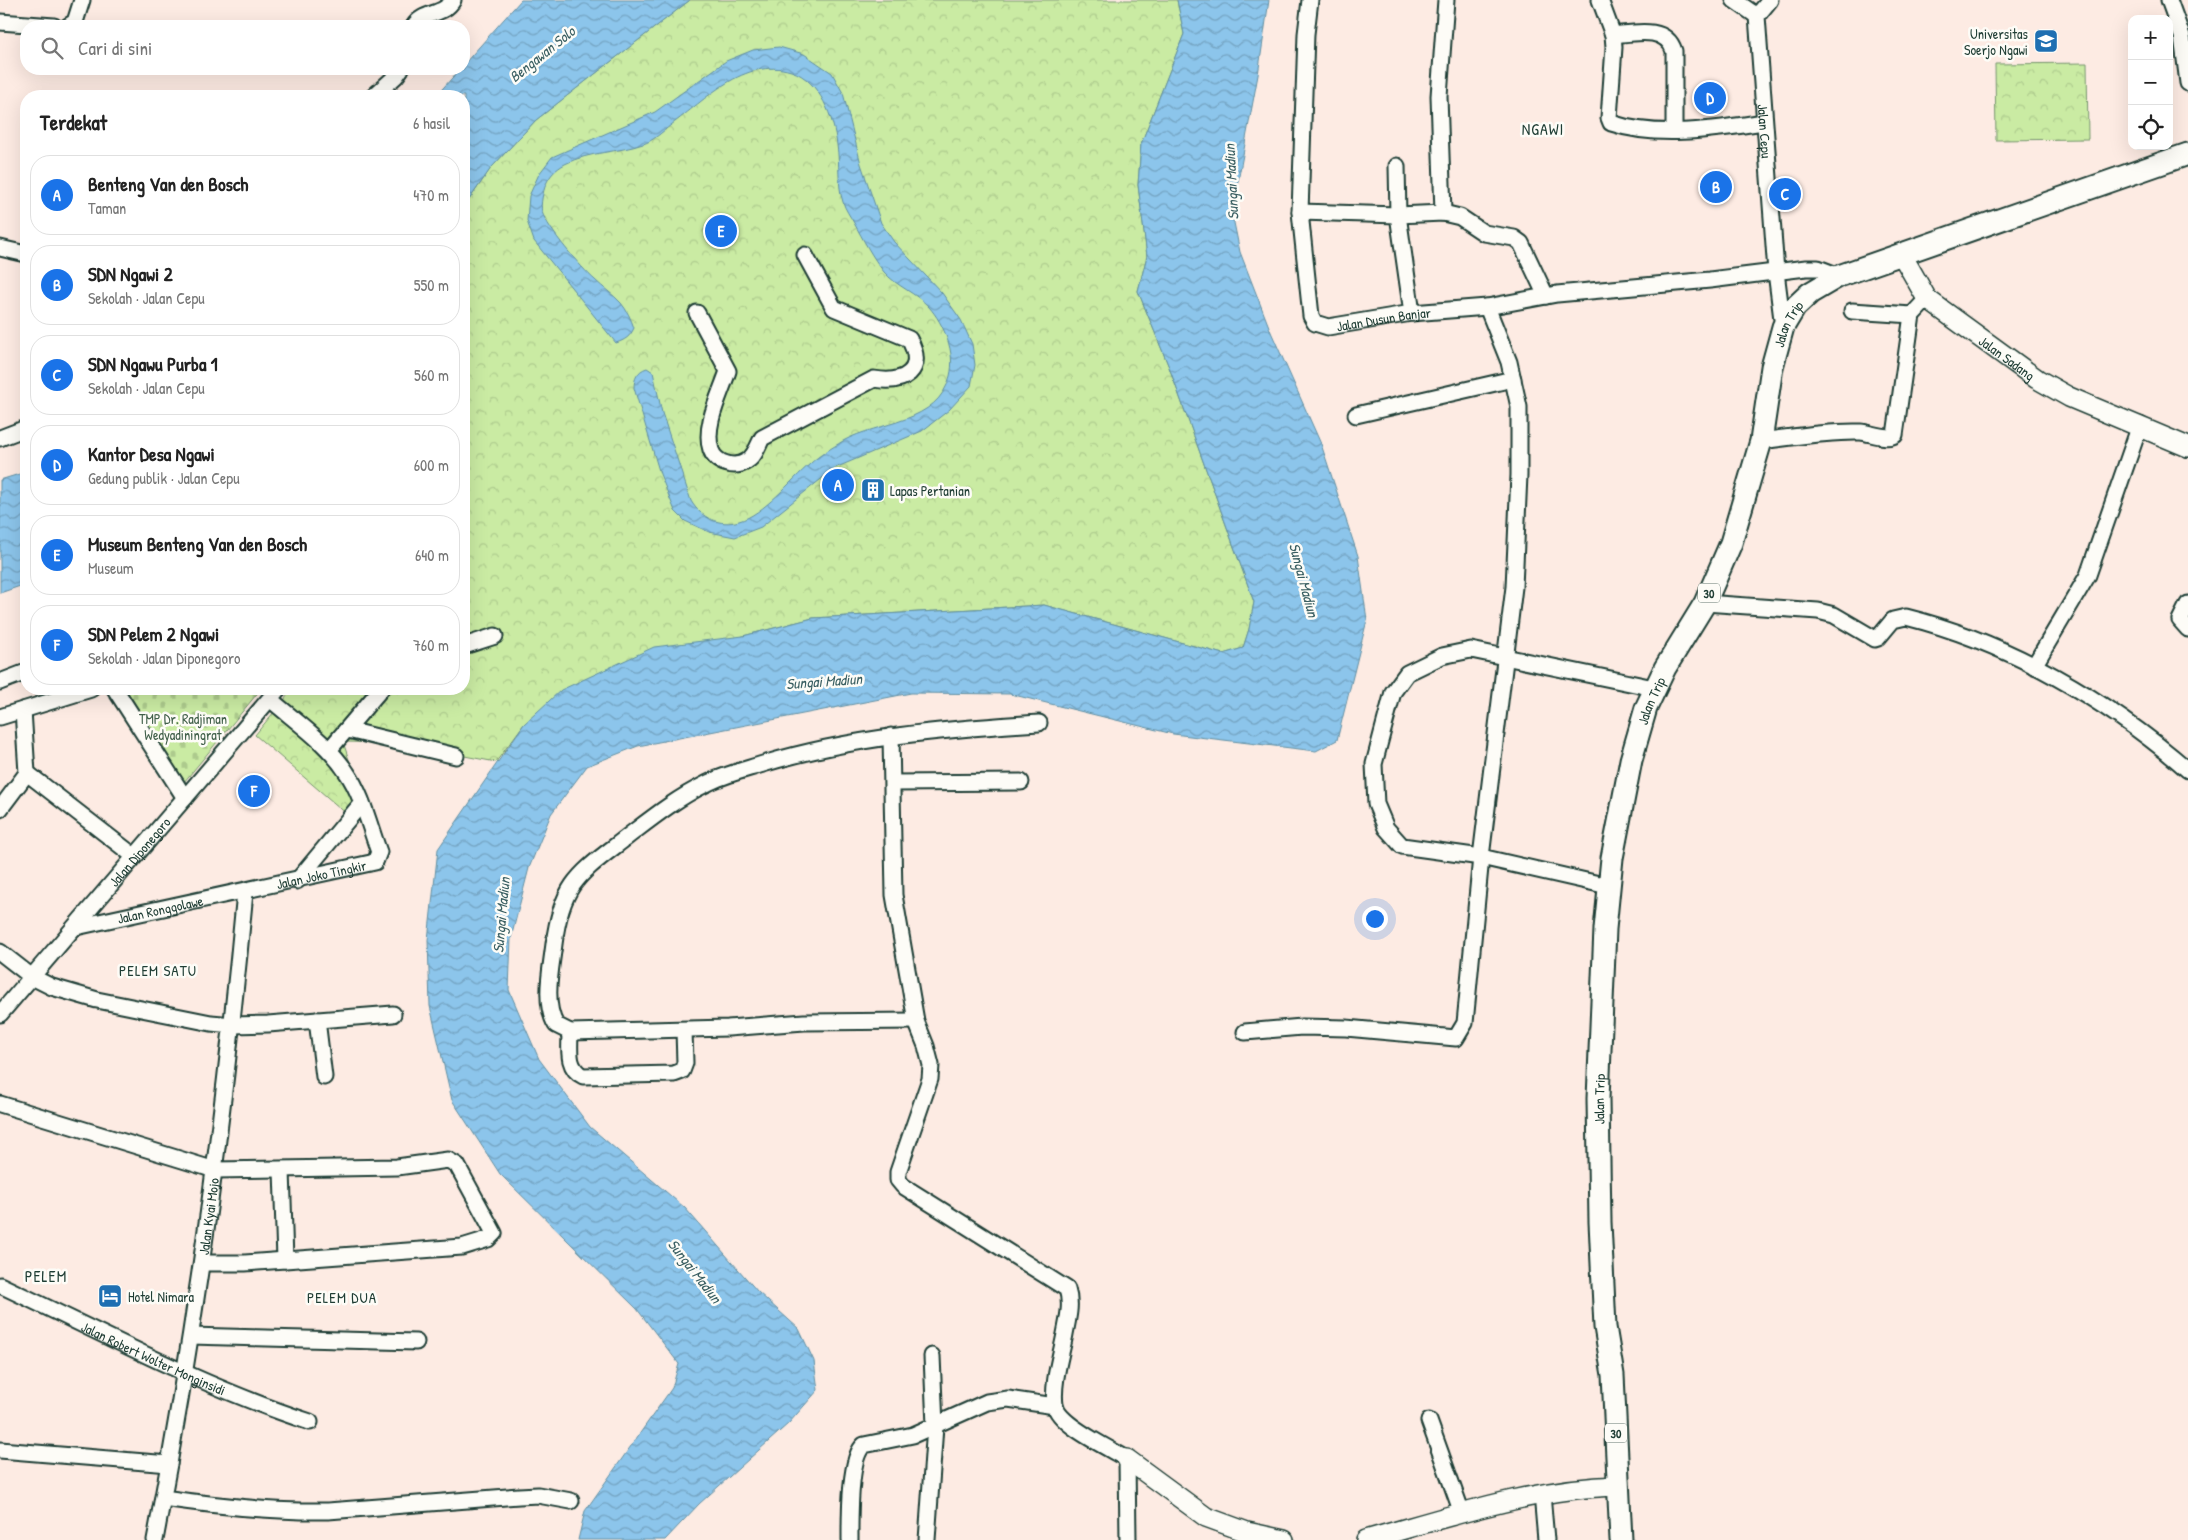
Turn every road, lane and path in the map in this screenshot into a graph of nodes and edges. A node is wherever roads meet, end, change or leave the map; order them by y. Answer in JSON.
{"nodes":[{"id":1,"x":82,"y":0,"type":"edge"},
{"id":2,"x":452,"y":0,"type":"edge"},
{"id":3,"x":1310,"y":0,"type":"edge"},
{"id":4,"x":1446,"y":0,"type":"edge"},
{"id":5,"x":1600,"y":0,"type":"edge"},
{"id":6,"x":1734,"y":0,"type":"edge"},
{"id":7,"x":1770,"y":0,"type":"edge"},
{"id":8,"x":2169,"y":0,"type":"edge"},
{"id":9,"x":1757,"y":16,"type":"junction"},
{"id":10,"x":76,"y":20,"type":"edge"},
{"id":11,"x":422,"y":20,"type":"edge"},
{"id":12,"x":0,"y":22,"type":"edge"},
{"id":13,"x":20,"y":23,"type":"edge"},
{"id":14,"x":1613,"y":35,"type":"junction"},
{"id":15,"x":397,"y":75,"type":"edge"},
{"id":16,"x":2188,"y":83,"type":"edge"},
{"id":17,"x":381,"y":90,"type":"edge"},
{"id":18,"x":1764,"y":122,"type":"junction"},
{"id":19,"x":1674,"y":130,"type":"junction"},
{"id":20,"x":2188,"y":154,"type":"edge"},
{"id":21,"x":1397,"y":166,"type":"dead end"},
{"id":22,"x":1300,"y":212,"type":"junction"},
{"id":23,"x":1442,"y":213,"type":"junction"},
{"id":24,"x":1398,"y":215,"type":"junction"},
{"id":25,"x":0,"y":248,"type":"edge"},
{"id":26,"x":20,"y":253,"type":"edge"},
{"id":27,"x":805,"y":255,"type":"dead end"},
{"id":28,"x":1902,"y":255,"type":"junction"},
{"id":29,"x":1776,"y":272,"type":"junction"},
{"id":30,"x":1839,"y":276,"type":"junction"},
{"id":31,"x":1546,"y":296,"type":"junction"},
{"id":32,"x":1927,"y":299,"type":"junction"},
{"id":33,"x":1487,"y":307,"type":"junction"},
{"id":34,"x":1852,"y":310,"type":"dead end"},
{"id":35,"x":697,"y":313,"type":"dead end"},
{"id":36,"x":1412,"y":313,"type":"junction"},
{"id":37,"x":1912,"y":315,"type":"junction"},
{"id":38,"x":1782,"y":327,"type":"junction"},
{"id":39,"x":1513,"y":379,"type":"junction"},
{"id":40,"x":1356,"y":415,"type":"dead end"},
{"id":41,"x":2140,"y":425,"type":"junction"},
{"id":42,"x":20,"y":430,"type":"edge"},
{"id":43,"x":0,"y":438,"type":"edge"},
{"id":44,"x":1760,"y":441,"type":"junction"},
{"id":45,"x":2188,"y":447,"type":"edge"},
{"id":46,"x":1705,"y":603,"type":"junction"},
{"id":47,"x":2188,"y":604,"type":"edge"},
{"id":48,"x":2188,"y":629,"type":"edge"},
{"id":49,"x":495,"y":636,"type":"dead end"},
{"id":50,"x":470,"y":644,"type":"edge"},
{"id":51,"x":1506,"y":656,"type":"junction"},
{"id":52,"x":2034,"y":666,"type":"junction"},
{"id":53,"x":20,"y":674,"type":"edge"},
{"id":54,"x":0,"y":682,"type":"edge"},
{"id":55,"x":1654,"y":688,"type":"junction"},
{"id":56,"x":72,"y":695,"type":"edge"},
{"id":57,"x":119,"y":695,"type":"edge"},
{"id":58,"x":273,"y":695,"type":"edge"},
{"id":59,"x":275,"y":695,"type":"edge"},
{"id":60,"x":375,"y":695,"type":"edge"},
{"id":61,"x":23,"y":710,"type":"junction"},
{"id":62,"x":0,"y":717,"type":"edge"},
{"id":63,"x":1039,"y":723,"type":"dead end"},
{"id":64,"x":348,"y":730,"type":"junction"},
{"id":65,"x":892,"y":736,"type":"junction"},
{"id":66,"x":329,"y":750,"type":"junction"},
{"id":67,"x":456,"y":756,"type":"dead end"},
{"id":68,"x":2188,"y":770,"type":"edge"},
{"id":69,"x":27,"y":773,"type":"junction"},
{"id":70,"x":1021,"y":782,"type":"dead end"},
{"id":71,"x":893,"y":783,"type":"junction"},
{"id":72,"x":185,"y":798,"type":"junction"},
{"id":73,"x":361,"y":804,"type":"junction"},
{"id":74,"x":0,"y":809,"type":"edge"},
{"id":75,"x":134,"y":856,"type":"junction"},
{"id":76,"x":1481,"y":856,"type":"junction"},
{"id":77,"x":297,"y":881,"type":"junction"},
{"id":78,"x":1608,"y":886,"type":"junction"},
{"id":79,"x":245,"y":892,"type":"junction"},
{"id":80,"x":76,"y":926,"type":"junction"},
{"id":81,"x":0,"y":952,"type":"edge"},
{"id":82,"x":32,"y":977,"type":"junction"},
{"id":83,"x":0,"y":1014,"type":"edge"},
{"id":84,"x":393,"y":1014,"type":"dead end"},
{"id":85,"x":317,"y":1020,"type":"junction"},
{"id":86,"x":916,"y":1021,"type":"junction"},
{"id":87,"x":233,"y":1026,"type":"junction"},
{"id":88,"x":684,"y":1030,"type":"junction"},
{"id":89,"x":570,"y":1032,"type":"junction"},
{"id":90,"x":1244,"y":1032,"type":"dead end"},
{"id":91,"x":324,"y":1077,"type":"dead end"},
{"id":92,"x":0,"y":1104,"type":"edge"},
{"id":93,"x":214,"y":1170,"type":"junction"},
{"id":94,"x":282,"y":1170,"type":"junction"},
{"id":95,"x":284,"y":1260,"type":"junction"},
{"id":96,"x":203,"y":1263,"type":"junction"},
{"id":97,"x":0,"y":1285,"type":"edge"},
{"id":98,"x":191,"y":1336,"type":"junction"},
{"id":99,"x":416,"y":1342,"type":"dead end"},
{"id":100,"x":932,"y":1356,"type":"dead end"},
{"id":101,"x":184,"y":1372,"type":"junction"},
{"id":102,"x":1055,"y":1406,"type":"junction"},
{"id":103,"x":1430,"y":1421,"type":"dead end"},
{"id":104,"x":310,"y":1422,"type":"dead end"},
{"id":105,"x":935,"y":1426,"type":"junction"},
{"id":106,"x":0,"y":1450,"type":"edge"},
{"id":107,"x":1127,"y":1459,"type":"junction"},
{"id":108,"x":169,"y":1464,"type":"junction"},
{"id":109,"x":1618,"y":1486,"type":"junction"},
{"id":110,"x":1542,"y":1494,"type":"junction"},
{"id":111,"x":163,"y":1498,"type":"junction"},
{"id":112,"x":571,"y":1501,"type":"dead end"},
{"id":113,"x":1462,"y":1513,"type":"junction"},
{"id":114,"x":155,"y":1540,"type":"edge"},
{"id":115,"x":850,"y":1540,"type":"edge"},
{"id":116,"x":927,"y":1540,"type":"edge"},
{"id":117,"x":1128,"y":1540,"type":"edge"},
{"id":118,"x":1284,"y":1540,"type":"edge"},
{"id":119,"x":1366,"y":1540,"type":"edge"},
{"id":120,"x":1546,"y":1540,"type":"edge"},
{"id":121,"x":1621,"y":1540,"type":"edge"}],
"edges":[{"from":1,"to":10,"type":"street"},
{"from":2,"to":11,"type":"street"},
{"from":3,"to":22,"type":"street","name":"Jalan Dusun Banjar"},
{"from":4,"to":23,"type":"street"},
{"from":5,"to":14,"type":"street"},
{"from":6,"to":9,"type":"street"},
{"from":7,"to":9,"type":"street"},
{"from":8,"to":16,"type":"street"},
{"from":9,"to":18,"type":"street","name":"Jalan Cepu"},
{"from":12,"to":13,"type":"street"},
{"from":14,"to":19,"type":"street"},
{"from":14,"to":19,"type":"street"},
{"from":15,"to":17,"type":"street"},
{"from":18,"to":19,"type":"street"},
{"from":18,"to":29,"type":"street","name":"Jalan Cepu"},
{"from":20,"to":28,"type":"highway","name":"Jalan Trip","number":"30"},
{"from":21,"to":24,"type":"street"},
{"from":22,"to":24,"type":"street"},
{"from":22,"to":36,"type":"street","name":"Jalan Dusun Banjar"},
{"from":23,"to":24,"type":"street"},
{"from":23,"to":31,"type":"street"},
{"from":24,"to":36,"type":"street"},
{"from":25,"to":26,"type":"street"},
{"from":27,"to":35,"type":"street"},
{"from":28,"to":30,"type":"highway","name":"Jalan Trip","number":"30"},
{"from":28,"to":32,"type":"main road","name":"Jalan Sadang"},
{"from":29,"to":30,"type":"street","name":"Jalan Dusun Banjar"},
{"from":29,"to":31,"type":"street","name":"Jalan Dusun Banjar"},
{"from":29,"to":38,"type":"street","name":"Jalan Cepu"},
{"from":30,"to":38,"type":"highway","name":"Jalan Trip","number":"30"},
{"from":31,"to":33,"type":"street","name":"Jalan Dusun Banjar"},
{"from":32,"to":37,"type":"street"},
{"from":32,"to":41,"type":"main road","name":"Jalan Sadang"},
{"from":33,"to":36,"type":"street","name":"Jalan Dusun Banjar"},
{"from":33,"to":39,"type":"street"},
{"from":34,"to":37,"type":"street"},
{"from":37,"to":44,"type":"street"},
{"from":38,"to":44,"type":"highway","name":"Jalan Trip","number":"30"},
{"from":39,"to":40,"type":"street"},
{"from":39,"to":51,"type":"street"},
{"from":41,"to":45,"type":"main road","name":"Jalan Sadang"},
{"from":41,"to":52,"type":"street"},
{"from":42,"to":43,"type":"street"},
{"from":44,"to":46,"type":"highway","name":"Jalan Trip","number":"30"},
{"from":46,"to":52,"type":"street"},
{"from":46,"to":55,"type":"highway","name":"Jalan Trip","number":"30"},
{"from":47,"to":48,"type":"street"},
{"from":49,"to":50,"type":"street"},
{"from":51,"to":55,"type":"street"},
{"from":51,"to":76,"type":"street"},
{"from":51,"to":76,"type":"street"},
{"from":52,"to":68,"type":"street"},
{"from":53,"to":54,"type":"street"},
{"from":55,"to":78,"type":"highway","name":"Jalan Trip","number":"30"},
{"from":56,"to":61,"type":"street"},
{"from":57,"to":72,"type":"street"},
{"from":58,"to":72,"type":"street","name":"Jalan Diponegoro"},
{"from":59,"to":66,"type":"street","name":"Jalan Joko Tingkir"},
{"from":60,"to":64,"type":"street"},
{"from":61,"to":62,"type":"street"},
{"from":61,"to":69,"type":"street"},
{"from":63,"to":65,"type":"street"},
{"from":64,"to":66,"type":"street"},
{"from":64,"to":67,"type":"street"},
{"from":65,"to":71,"type":"street"},
{"from":65,"to":89,"type":"street"},
{"from":66,"to":73,"type":"street","name":"Jalan Joko Tingkir"},
{"from":69,"to":74,"type":"street"},
{"from":69,"to":75,"type":"street"},
{"from":70,"to":71,"type":"street"},
{"from":71,"to":86,"type":"street"},
{"from":72,"to":75,"type":"street","name":"Jalan Diponegoro"},
{"from":73,"to":77,"type":"street"},
{"from":73,"to":77,"type":"street","name":"Jalan Joko Tingkir"},
{"from":75,"to":80,"type":"street","name":"Jalan Diponegoro"},
{"from":76,"to":78,"type":"street"},
{"from":76,"to":90,"type":"street"},
{"from":77,"to":79,"type":"street","name":"Jalan Joko Tingkir"},
{"from":78,"to":109,"type":"highway","name":"Jalan Trip","number":"30"},
{"from":79,"to":80,"type":"street","name":"Jalan Ronggolawe"},
{"from":79,"to":87,"type":"street","name":"Jalan Kyai Mojo"},
{"from":80,"to":82,"type":"street","name":"Jalan Diponegoro"},
{"from":81,"to":82,"type":"street"},
{"from":82,"to":83,"type":"street","name":"Jalan Diponegoro"},
{"from":82,"to":87,"type":"street"},
{"from":84,"to":85,"type":"street"},
{"from":85,"to":87,"type":"street"},
{"from":85,"to":91,"type":"street"},
{"from":86,"to":88,"type":"street"},
{"from":86,"to":102,"type":"street"},
{"from":87,"to":93,"type":"street","name":"Jalan Kyai Mojo"},
{"from":88,"to":89,"type":"street"},
{"from":88,"to":89,"type":"street"},
{"from":92,"to":93,"type":"street"},
{"from":93,"to":94,"type":"street"},
{"from":93,"to":96,"type":"street","name":"Jalan Kyai Mojo"},
{"from":94,"to":95,"type":"street"},
{"from":94,"to":95,"type":"street"},
{"from":95,"to":96,"type":"street"},
{"from":96,"to":98,"type":"street","name":"Jalan Kyai Mojo"},
{"from":97,"to":101,"type":"street","name":"Jalan Robert Wolter Monginsidi"},
{"from":98,"to":99,"type":"street"},
{"from":98,"to":101,"type":"street","name":"Jalan Kyai Mojo"},
{"from":100,"to":105,"type":"street"},
{"from":101,"to":104,"type":"street","name":"Jalan Robert Wolter Monginsidi"},
{"from":101,"to":108,"type":"street","name":"Jalan Kyai Mojo"},
{"from":102,"to":105,"type":"street"},
{"from":102,"to":107,"type":"street"},
{"from":103,"to":113,"type":"street"},
{"from":105,"to":115,"type":"street"},
{"from":105,"to":116,"type":"street"},
{"from":106,"to":108,"type":"street"},
{"from":107,"to":117,"type":"street"},
{"from":107,"to":118,"type":"main road"},
{"from":108,"to":111,"type":"street","name":"Jalan Kyai Mojo"},
{"from":109,"to":110,"type":"main road"},
{"from":109,"to":121,"type":"highway","name":"Jalan Trip","number":"30"},
{"from":110,"to":113,"type":"main road"},
{"from":110,"to":120,"type":"street"},
{"from":111,"to":112,"type":"street"},
{"from":111,"to":114,"type":"street","name":"Jalan Kyai Mojo"},
{"from":113,"to":119,"type":"main road"}]}
